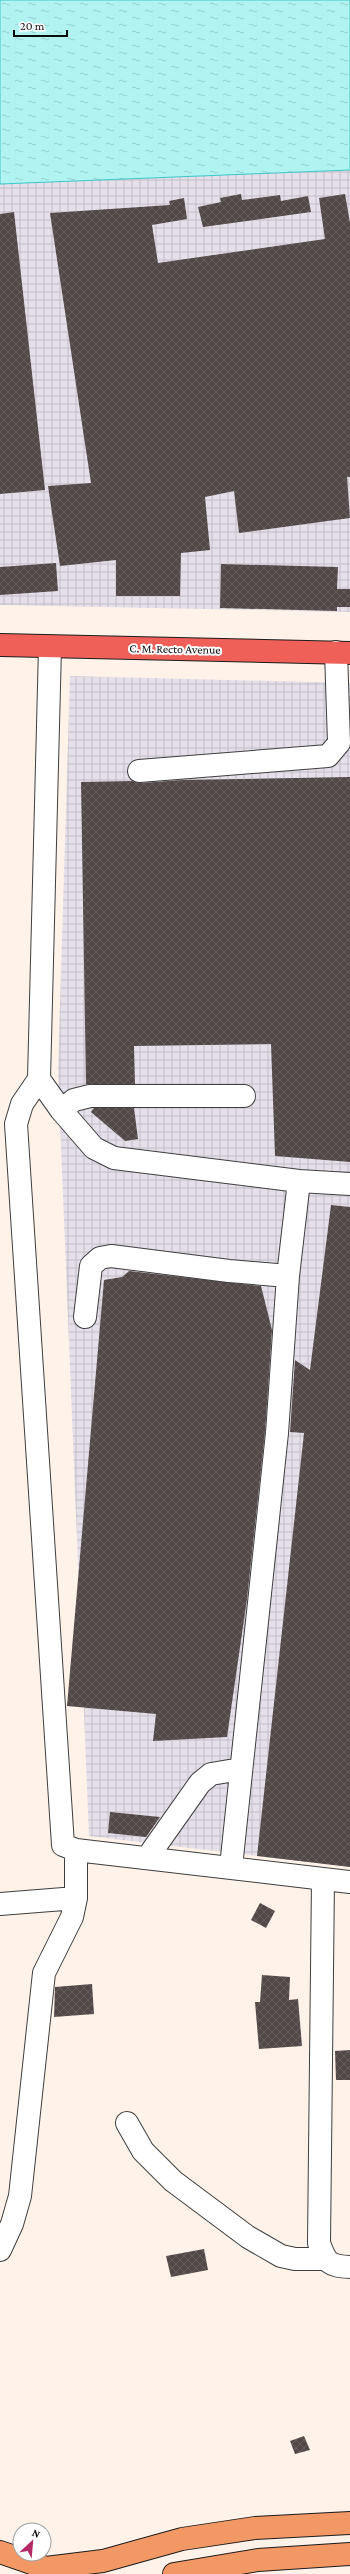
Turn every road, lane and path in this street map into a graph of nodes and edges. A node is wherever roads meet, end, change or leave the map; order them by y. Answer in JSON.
{"nodes":[{"id":1,"x":0,"y":645,"type":"edge"},
{"id":2,"x":50,"y":647,"type":"junction"},
{"id":3,"x":343,"y":653,"type":"edge"},
{"id":4,"x":139,"y":771,"type":"dead end"},
{"id":5,"x":39,"y":1079,"type":"junction"},
{"id":6,"x":244,"y":1096,"type":"dead end"},
{"id":7,"x":61,"y":1110,"type":"junction"},
{"id":8,"x":299,"y":1181,"type":"junction"},
{"id":9,"x":350,"y":1184,"type":"edge"},
{"id":10,"x":288,"y":1276,"type":"junction"},
{"id":11,"x":84,"y":1317,"type":"dead end"},
{"id":12,"x":241,"y":1769,"type":"junction"},
{"id":13,"x":76,"y":1850,"type":"junction"},
{"id":14,"x":147,"y":1858,"type":"junction"},
{"id":15,"x":231,"y":1867,"type":"junction"},
{"id":16,"x":323,"y":1879,"type":"junction"},
{"id":17,"x":350,"y":1882,"type":"edge"},
{"id":18,"x":76,"y":1898,"type":"junction"},
{"id":19,"x":0,"y":1904,"type":"edge"},
{"id":20,"x":127,"y":2123,"type":"dead end"},
{"id":21,"x":0,"y":2250,"type":"edge"},
{"id":22,"x":324,"y":2259,"type":"junction"},
{"id":23,"x":350,"y":2267,"type":"edge"},
{"id":24,"x":350,"y":2523,"type":"edge"},
{"id":25,"x":0,"y":2552,"type":"edge"},
{"id":26,"x":350,"y":2554,"type":"edge"},
{"id":27,"x":174,"y":2574,"type":"edge"}],
"edges":[{"from":1,"to":2,"type":"highway","name":"C. M. Recto Avenue"},
{"from":2,"to":3,"type":"highway","name":"C. M. Recto Avenue"},
{"from":2,"to":5,"type":"lane"},
{"from":3,"to":4,"type":"lane"},
{"from":5,"to":7,"type":"lane"},
{"from":5,"to":13,"type":"lane"},
{"from":6,"to":7,"type":"lane"},
{"from":7,"to":8,"type":"lane"},
{"from":8,"to":9,"type":"lane"},
{"from":8,"to":10,"type":"lane"},
{"from":10,"to":11,"type":"lane"},
{"from":10,"to":12,"type":"lane"},
{"from":12,"to":14,"type":"lane"},
{"from":12,"to":15,"type":"lane"},
{"from":13,"to":14,"type":"lane"},
{"from":13,"to":18,"type":"lane"},
{"from":14,"to":15,"type":"lane"},
{"from":15,"to":16,"type":"lane"},
{"from":16,"to":17,"type":"lane"},
{"from":16,"to":22,"type":"lane"},
{"from":18,"to":19,"type":"lane"},
{"from":18,"to":21,"type":"lane"},
{"from":20,"to":22,"type":"lane"},
{"from":22,"to":23,"type":"lane"},
{"from":24,"to":25,"type":"main road"},
{"from":26,"to":27,"type":"main road"}]}
